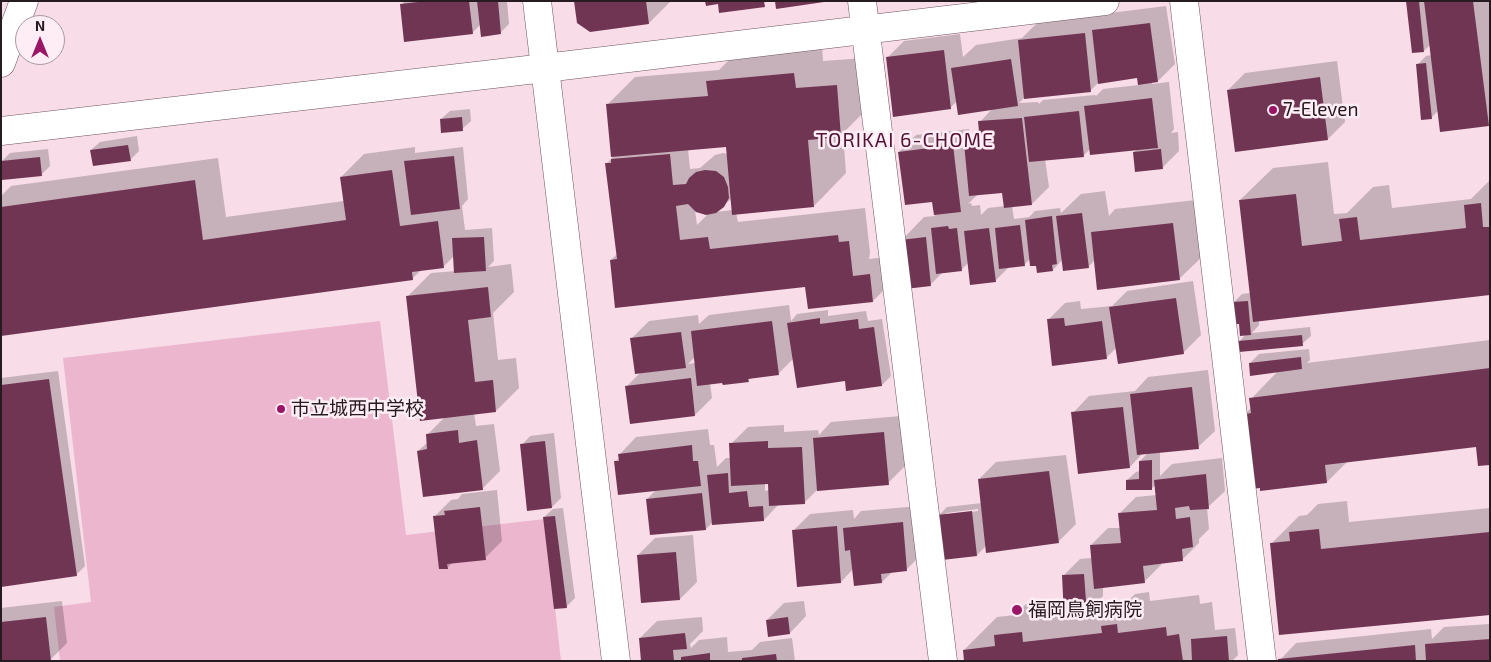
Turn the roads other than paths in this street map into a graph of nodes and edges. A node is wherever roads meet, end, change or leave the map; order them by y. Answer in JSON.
{"nodes":[{"id":1,"x":24,"y":1,"type":"edge"},
{"id":2,"x":537,"y":1,"type":"edge"},
{"id":3,"x":862,"y":1,"type":"edge"},
{"id":4,"x":1105,"y":1,"type":"edge"},
{"id":5,"x":1184,"y":1,"type":"edge"},
{"id":6,"x":865,"y":29,"type":"junction"},
{"id":7,"x":1,"y":63,"type":"edge"},
{"id":8,"x":545,"y":68,"type":"junction"},
{"id":9,"x":1,"y":131,"type":"edge"},
{"id":10,"x":616,"y":661,"type":"edge"},
{"id":11,"x":943,"y":661,"type":"edge"},
{"id":12,"x":1262,"y":661,"type":"edge"}],
"edges":[{"from":1,"to":7,"type":"street"},
{"from":2,"to":8,"type":"street"},
{"from":3,"to":6,"type":"street"},
{"from":4,"to":6,"type":"street"},
{"from":5,"to":12,"type":"street"},
{"from":6,"to":8,"type":"street"},
{"from":6,"to":11,"type":"street"},
{"from":8,"to":9,"type":"street"},
{"from":8,"to":10,"type":"street"}]}
